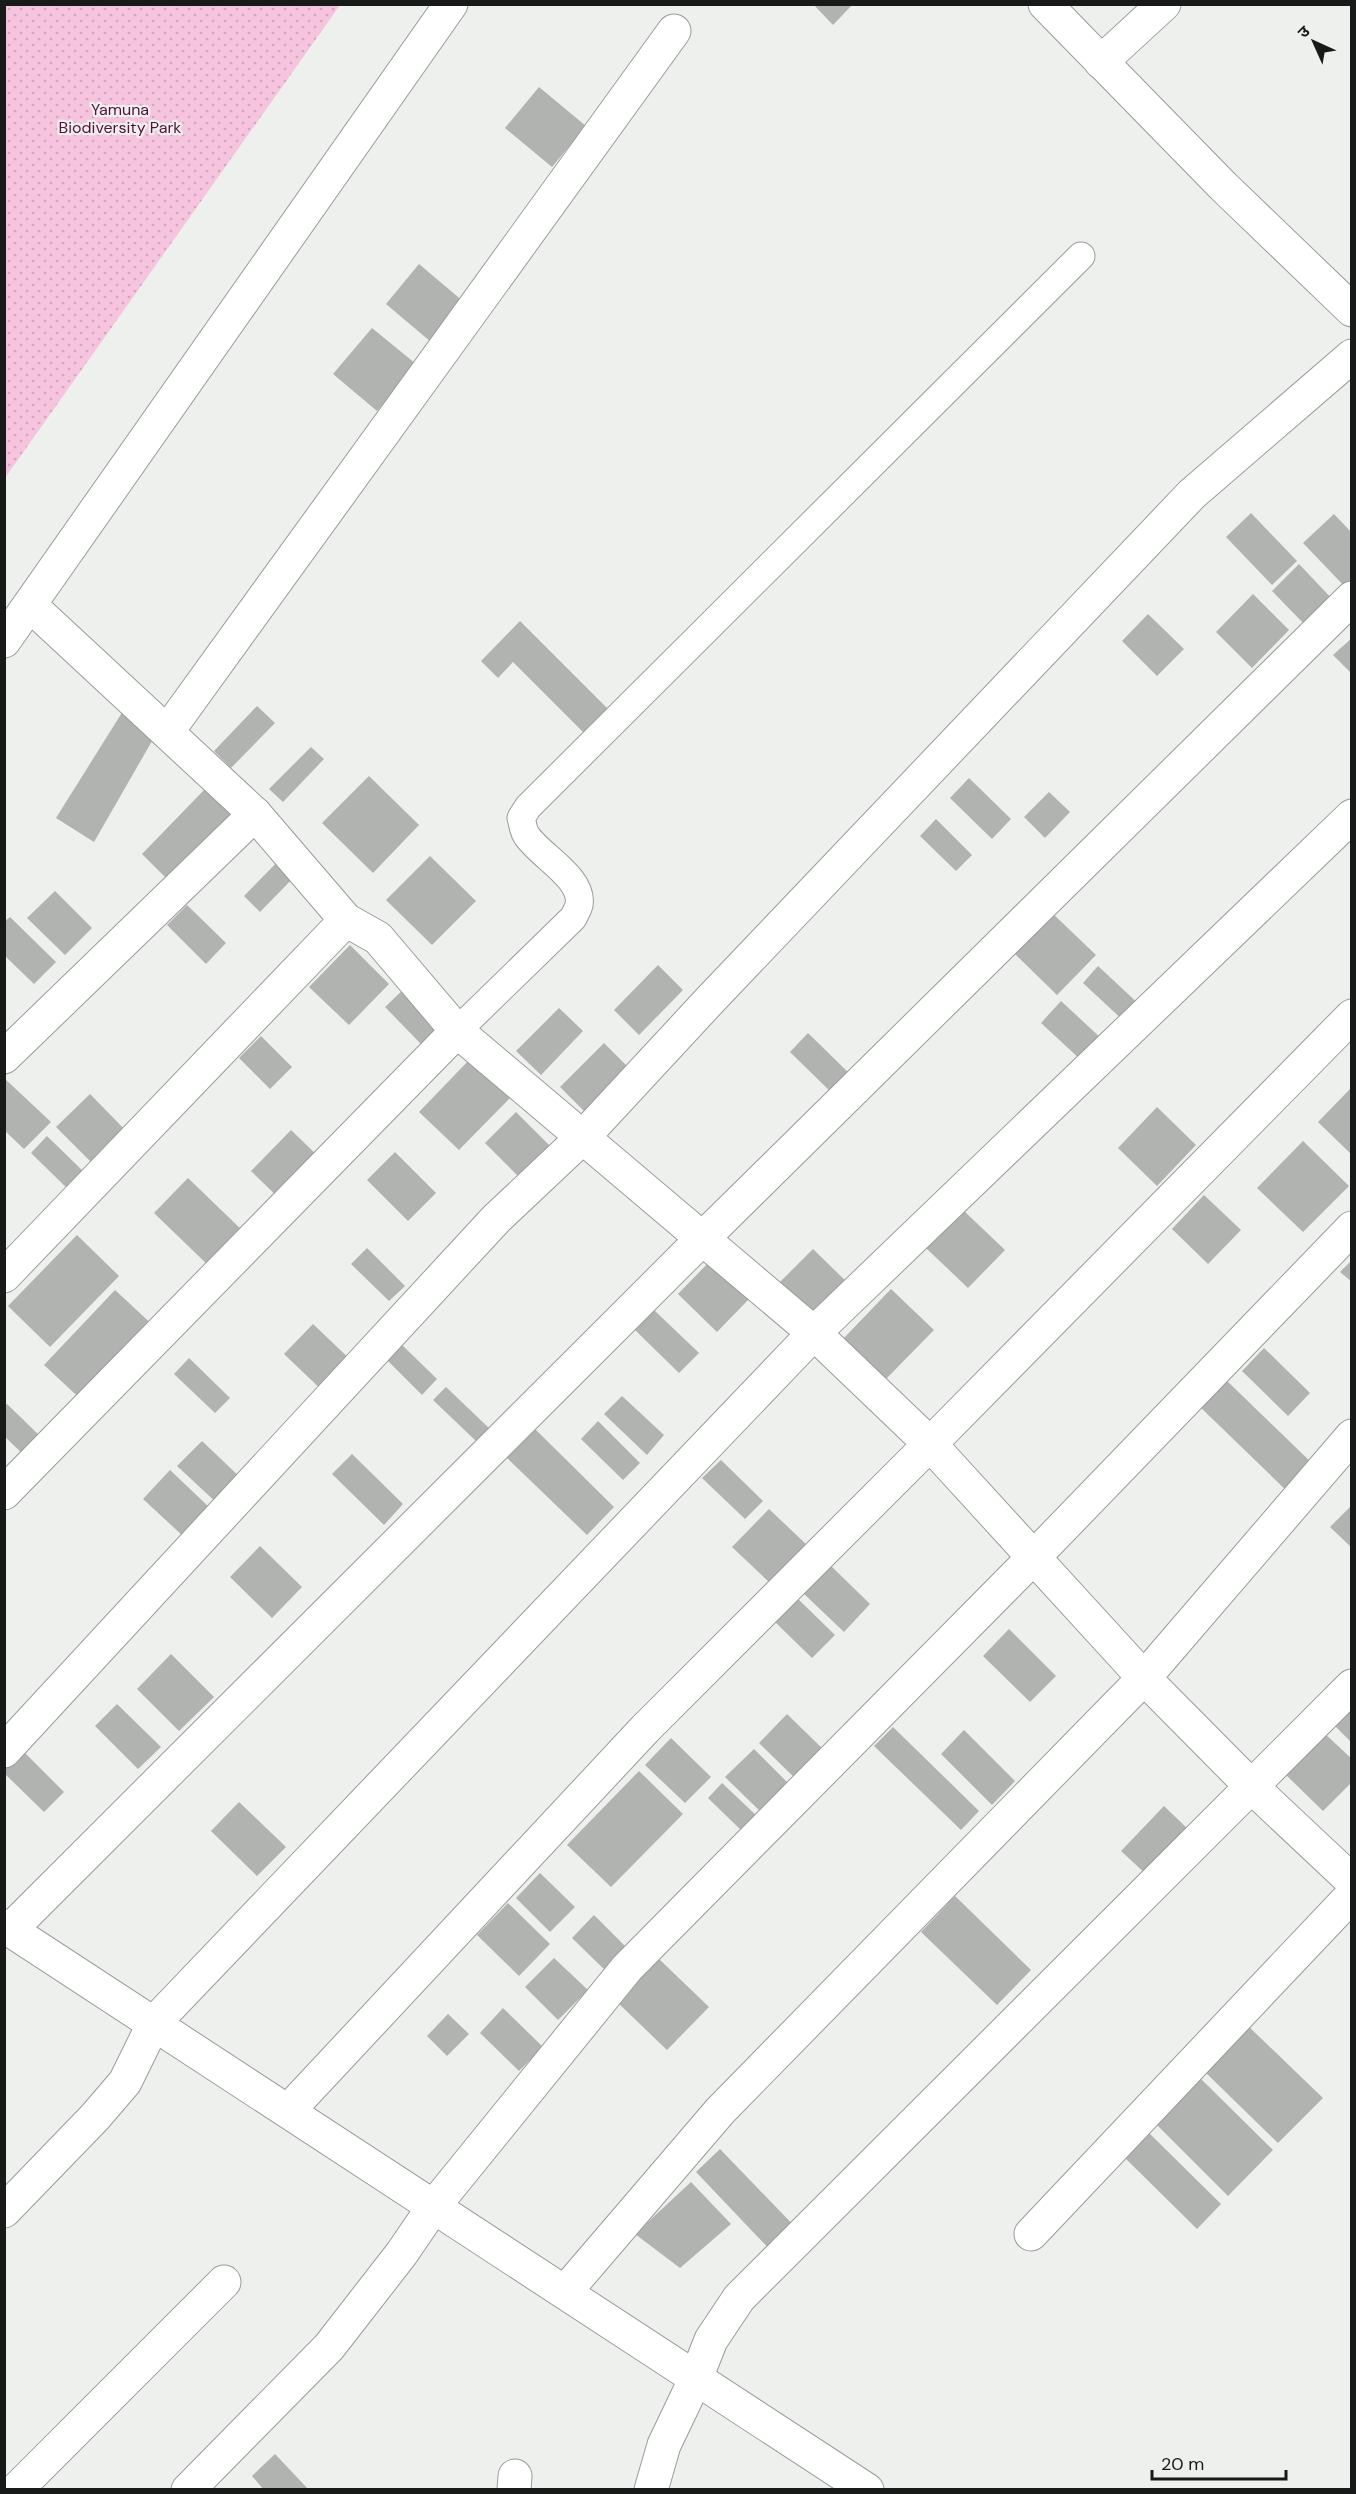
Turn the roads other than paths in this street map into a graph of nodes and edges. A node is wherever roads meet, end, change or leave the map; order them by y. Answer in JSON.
{"nodes":[{"id":1,"x":451,"y":4,"type":"edge"},
{"id":2,"x":1045,"y":4,"type":"edge"},
{"id":3,"x":1164,"y":4,"type":"edge"},
{"id":4,"x":674,"y":31,"type":"dead end"},
{"id":5,"x":1101,"y":62,"type":"junction"},
{"id":6,"x":1081,"y":256,"type":"dead end"},
{"id":7,"x":1352,"y":310,"type":"edge"},
{"id":8,"x":1352,"y":356,"type":"edge"},
{"id":9,"x":1352,"y":598,"type":"edge"},
{"id":10,"x":30,"y":604,"type":"junction"},
{"id":11,"x":4,"y":641,"type":"edge"},
{"id":12,"x":167,"y":732,"type":"junction"},
{"id":13,"x":255,"y":814,"type":"junction"},
{"id":14,"x":1352,"y":816,"type":"edge"},
{"id":15,"x":346,"y":920,"type":"junction"},
{"id":16,"x":1352,"y":1016,"type":"edge"},
{"id":17,"x":457,"y":1031,"type":"junction"},
{"id":18,"x":4,"y":1058,"type":"edge"},
{"id":19,"x":583,"y":1137,"type":"junction"},
{"id":20,"x":1352,"y":1228,"type":"edge"},
{"id":21,"x":703,"y":1238,"type":"junction"},
{"id":22,"x":4,"y":1276,"type":"edge"},
{"id":23,"x":814,"y":1334,"type":"junction"},
{"id":24,"x":1352,"y":1436,"type":"edge"},
{"id":25,"x":930,"y":1444,"type":"junction"},
{"id":26,"x":4,"y":1493,"type":"edge"},
{"id":27,"x":1033,"y":1558,"type":"junction"},
{"id":28,"x":1144,"y":1678,"type":"junction"},
{"id":29,"x":1352,"y":1686,"type":"edge"},
{"id":30,"x":4,"y":1751,"type":"edge"},
{"id":31,"x":1252,"y":1787,"type":"junction"},
{"id":32,"x":1352,"y":1881,"type":"edge"},
{"id":33,"x":1352,"y":1895,"type":"edge"},
{"id":34,"x":7,"y":1928,"type":"edge"},
{"id":35,"x":154,"y":2023,"type":"junction"},
{"id":36,"x":288,"y":2111,"type":"junction"},
{"id":37,"x":434,"y":2206,"type":"junction"},
{"id":38,"x":4,"y":2211,"type":"edge"},
{"id":39,"x":1031,"y":2234,"type":"dead end"},
{"id":40,"x":224,"y":2282,"type":"dead end"},
{"id":41,"x":565,"y":2292,"type":"junction"},
{"id":42,"x":696,"y":2378,"type":"junction"},
{"id":43,"x":16,"y":2490,"type":"edge"},
{"id":44,"x":188,"y":2490,"type":"edge"},
{"id":45,"x":651,"y":2490,"type":"edge"},
{"id":46,"x":867,"y":2490,"type":"edge"}],
"edges":[{"from":1,"to":10,"type":"street"},
{"from":2,"to":5,"type":"street"},
{"from":3,"to":5,"type":"street"},
{"from":4,"to":12,"type":"street"},
{"from":5,"to":7,"type":"street"},
{"from":6,"to":17,"type":"lane"},
{"from":8,"to":19,"type":"street"},
{"from":9,"to":21,"type":"street"},
{"from":10,"to":11,"type":"street"},
{"from":10,"to":12,"type":"street"},
{"from":12,"to":13,"type":"street"},
{"from":13,"to":15,"type":"street"},
{"from":13,"to":18,"type":"street"},
{"from":14,"to":23,"type":"street"},
{"from":15,"to":17,"type":"street"},
{"from":15,"to":22,"type":"street"},
{"from":16,"to":25,"type":"street"},
{"from":17,"to":19,"type":"street"},
{"from":17,"to":26,"type":"street"},
{"from":19,"to":21,"type":"street"},
{"from":19,"to":30,"type":"street"},
{"from":20,"to":27,"type":"street"},
{"from":21,"to":23,"type":"street"},
{"from":21,"to":34,"type":"street"},
{"from":23,"to":25,"type":"street"},
{"from":23,"to":35,"type":"street"},
{"from":24,"to":28,"type":"street"},
{"from":25,"to":27,"type":"street"},
{"from":25,"to":36,"type":"street"},
{"from":27,"to":28,"type":"street"},
{"from":27,"to":37,"type":"street"},
{"from":28,"to":31,"type":"street"},
{"from":28,"to":41,"type":"street"},
{"from":29,"to":31,"type":"street"},
{"from":31,"to":32,"type":"street"},
{"from":31,"to":42,"type":"street"},
{"from":33,"to":39,"type":"street"},
{"from":34,"to":35,"type":"street"},
{"from":35,"to":36,"type":"street"},
{"from":35,"to":38,"type":"street"},
{"from":36,"to":37,"type":"street"},
{"from":37,"to":41,"type":"street"},
{"from":37,"to":44,"type":"street"},
{"from":40,"to":43,"type":"street"},
{"from":41,"to":42,"type":"street"},
{"from":42,"to":45,"type":"street"},
{"from":42,"to":46,"type":"street"}]}
